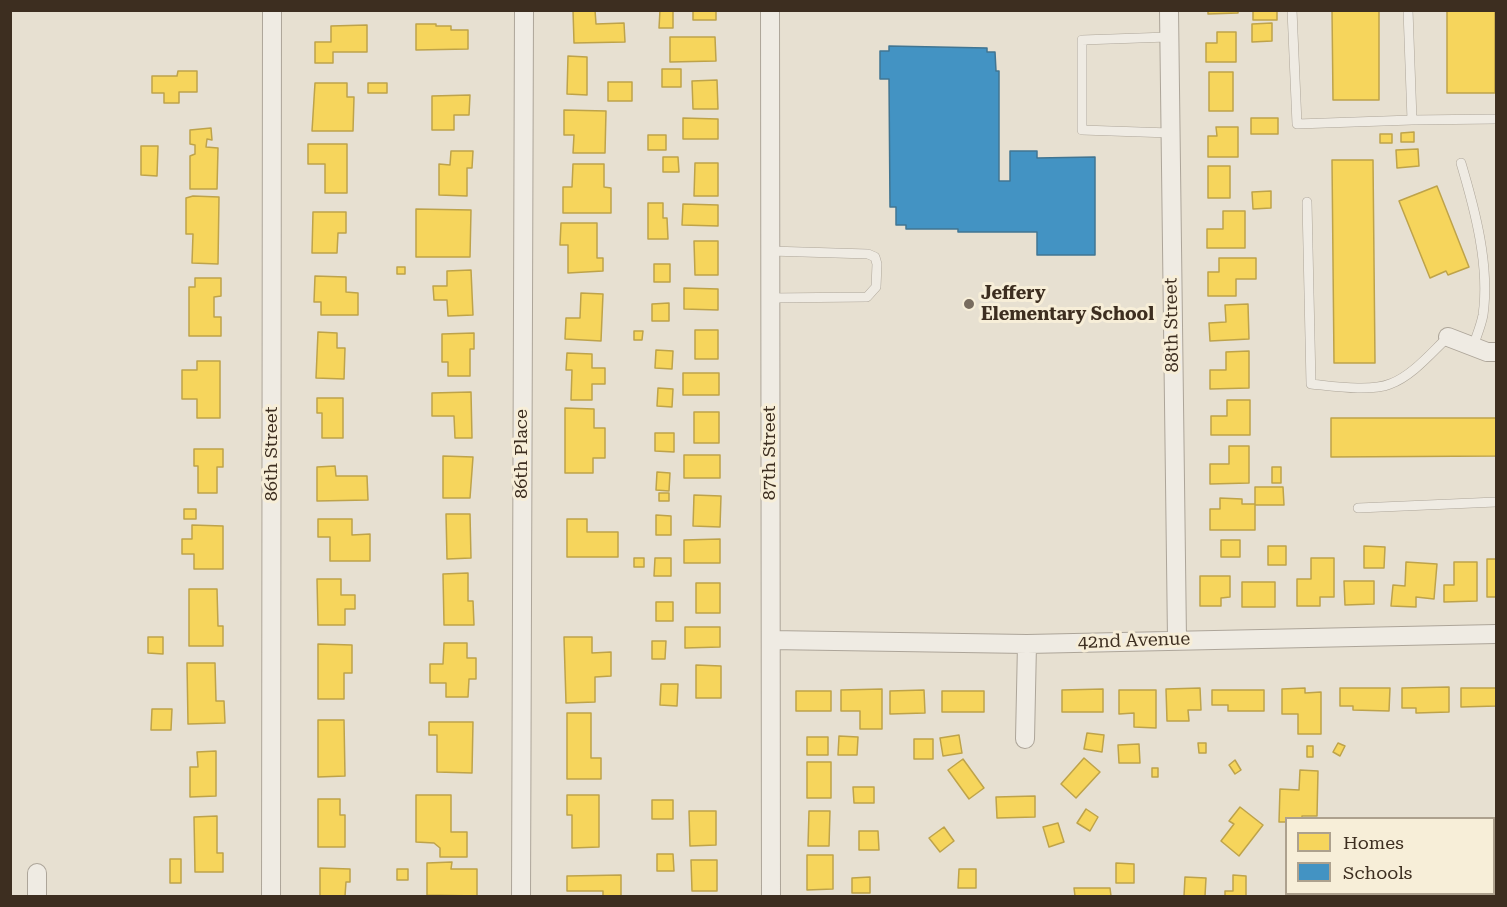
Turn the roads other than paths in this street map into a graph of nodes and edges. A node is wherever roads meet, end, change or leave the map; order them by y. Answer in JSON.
{"nodes":[{"id":1,"x":272,"y":10,"type":"edge"},
{"id":2,"x":524,"y":10,"type":"edge"},
{"id":3,"x":770,"y":10,"type":"edge"},
{"id":4,"x":1168,"y":10,"type":"edge"},
{"id":5,"x":1292,"y":10,"type":"edge"},
{"id":6,"x":1408,"y":10,"type":"edge"},
{"id":7,"x":1168,"y":37,"type":"junction"},
{"id":8,"x":1497,"y":119,"type":"edge"},
{"id":9,"x":1412,"y":120,"type":"junction"},
{"id":10,"x":1170,"y":133,"type":"junction"},
{"id":11,"x":1461,"y":163,"type":"dead end"},
{"id":12,"x":1307,"y":202,"type":"dead end"},
{"id":13,"x":770,"y":251,"type":"junction"},
{"id":14,"x":770,"y":298,"type":"junction"},
{"id":15,"x":1448,"y":338,"type":"joint"},
{"id":16,"x":1473,"y":347,"type":"junction"},
{"id":17,"x":1497,"y":352,"type":"edge"},
{"id":18,"x":1497,"y":501,"type":"edge"},
{"id":19,"x":1358,"y":508,"type":"dead end"},
{"id":20,"x":1497,"y":634,"type":"edge"},
{"id":21,"x":1177,"y":639,"type":"junction"},
{"id":22,"x":771,"y":640,"type":"junction"},
{"id":23,"x":1027,"y":644,"type":"junction"},
{"id":24,"x":1025,"y":739,"type":"dead end"},
{"id":25,"x":37,"y":873,"type":"dead end"},
{"id":26,"x":37,"y":897,"type":"edge"},
{"id":27,"x":271,"y":897,"type":"edge"},
{"id":28,"x":521,"y":897,"type":"edge"},
{"id":29,"x":771,"y":897,"type":"edge"}],
"edges":[{"from":1,"to":27,"type":"street","name":"86th Street"},
{"from":2,"to":28,"type":"street","name":"86th Place"},
{"from":3,"to":13,"type":"street","name":"87th Street"},
{"from":4,"to":7,"type":"street","name":"88th Street"},
{"from":5,"to":9,"type":"lane"},
{"from":6,"to":9,"type":"lane"},
{"from":7,"to":10,"type":"street","name":"88th Street"},
{"from":7,"to":10,"type":"lane"},
{"from":8,"to":9,"type":"lane"},
{"from":10,"to":21,"type":"street","name":"88th Street"},
{"from":11,"to":16,"type":"lane"},
{"from":12,"to":15,"type":"lane"},
{"from":13,"to":14,"type":"street","name":"87th Street"},
{"from":13,"to":14,"type":"lane"},
{"from":14,"to":22,"type":"street","name":"87th Street"},
{"from":15,"to":16,"type":"street"},
{"from":16,"to":17,"type":"street"},
{"from":18,"to":19,"type":"lane"},
{"from":20,"to":21,"type":"street","name":"42nd Avenue"},
{"from":21,"to":23,"type":"street","name":"42nd Avenue"},
{"from":22,"to":23,"type":"street","name":"42nd Avenue"},
{"from":22,"to":29,"type":"street","name":"87th Street"},
{"from":23,"to":24,"type":"street"},
{"from":25,"to":26,"type":"street"}]}
